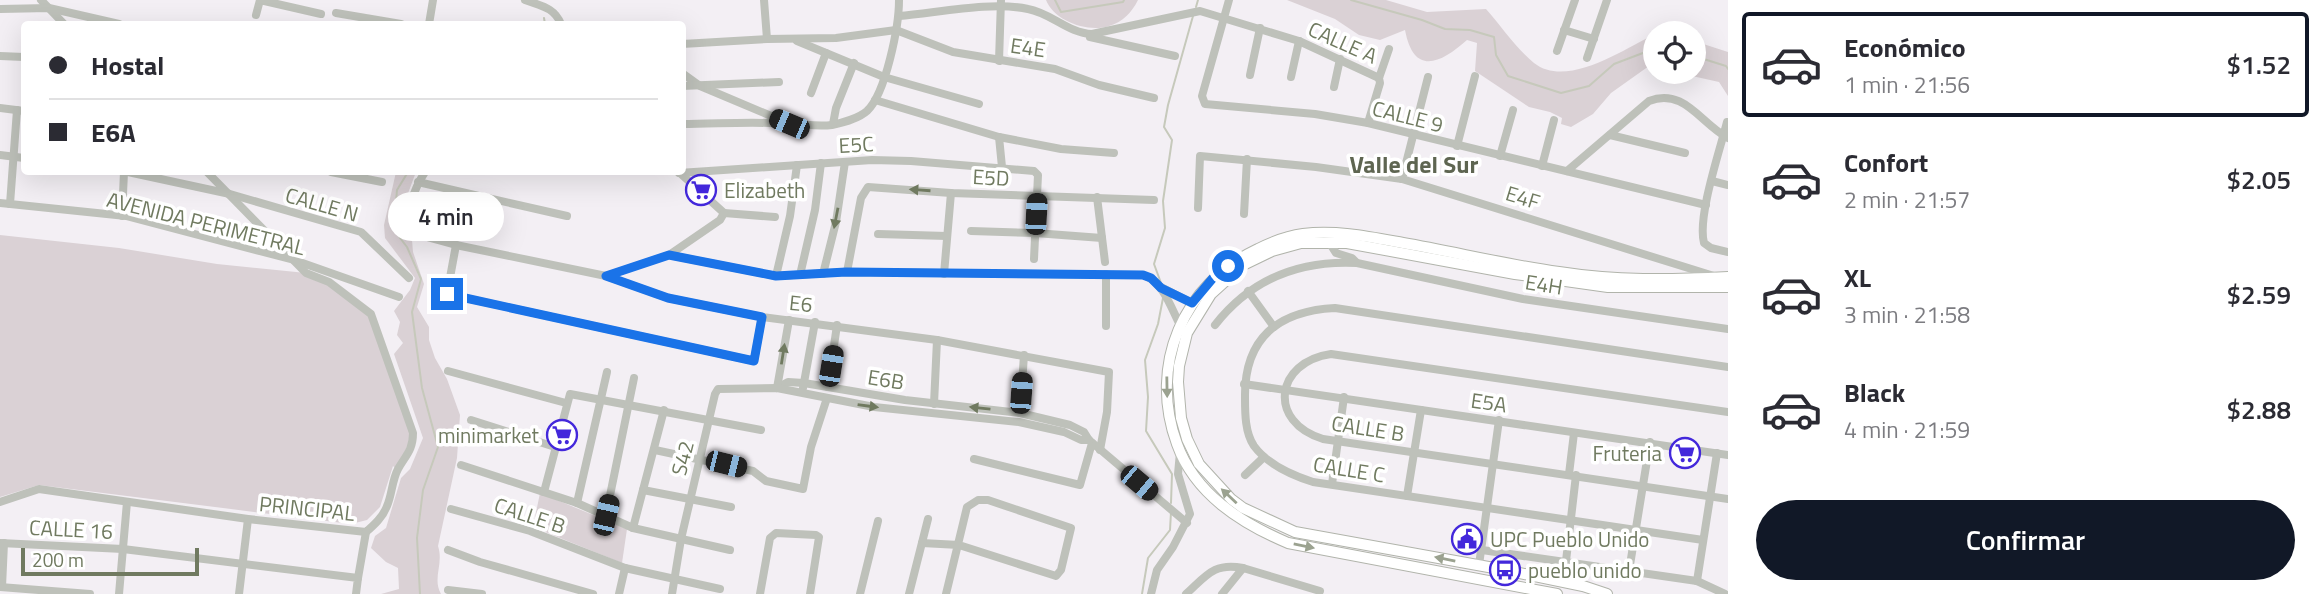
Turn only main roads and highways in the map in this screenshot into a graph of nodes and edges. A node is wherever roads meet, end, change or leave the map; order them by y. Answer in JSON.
{"nodes":[{"id":1,"x":1723,"y":277,"type":"edge"},
{"id":2,"x":1728,"y":287,"type":"edge"},
{"id":3,"x":1558,"y":594,"type":"edge"},
{"id":4,"x":1607,"y":594,"type":"edge"}],
"edges":[{"from":1,"to":3,"type":"main road","one_way":true},
{"from":4,"to":2,"type":"main road","one_way":true}]}
